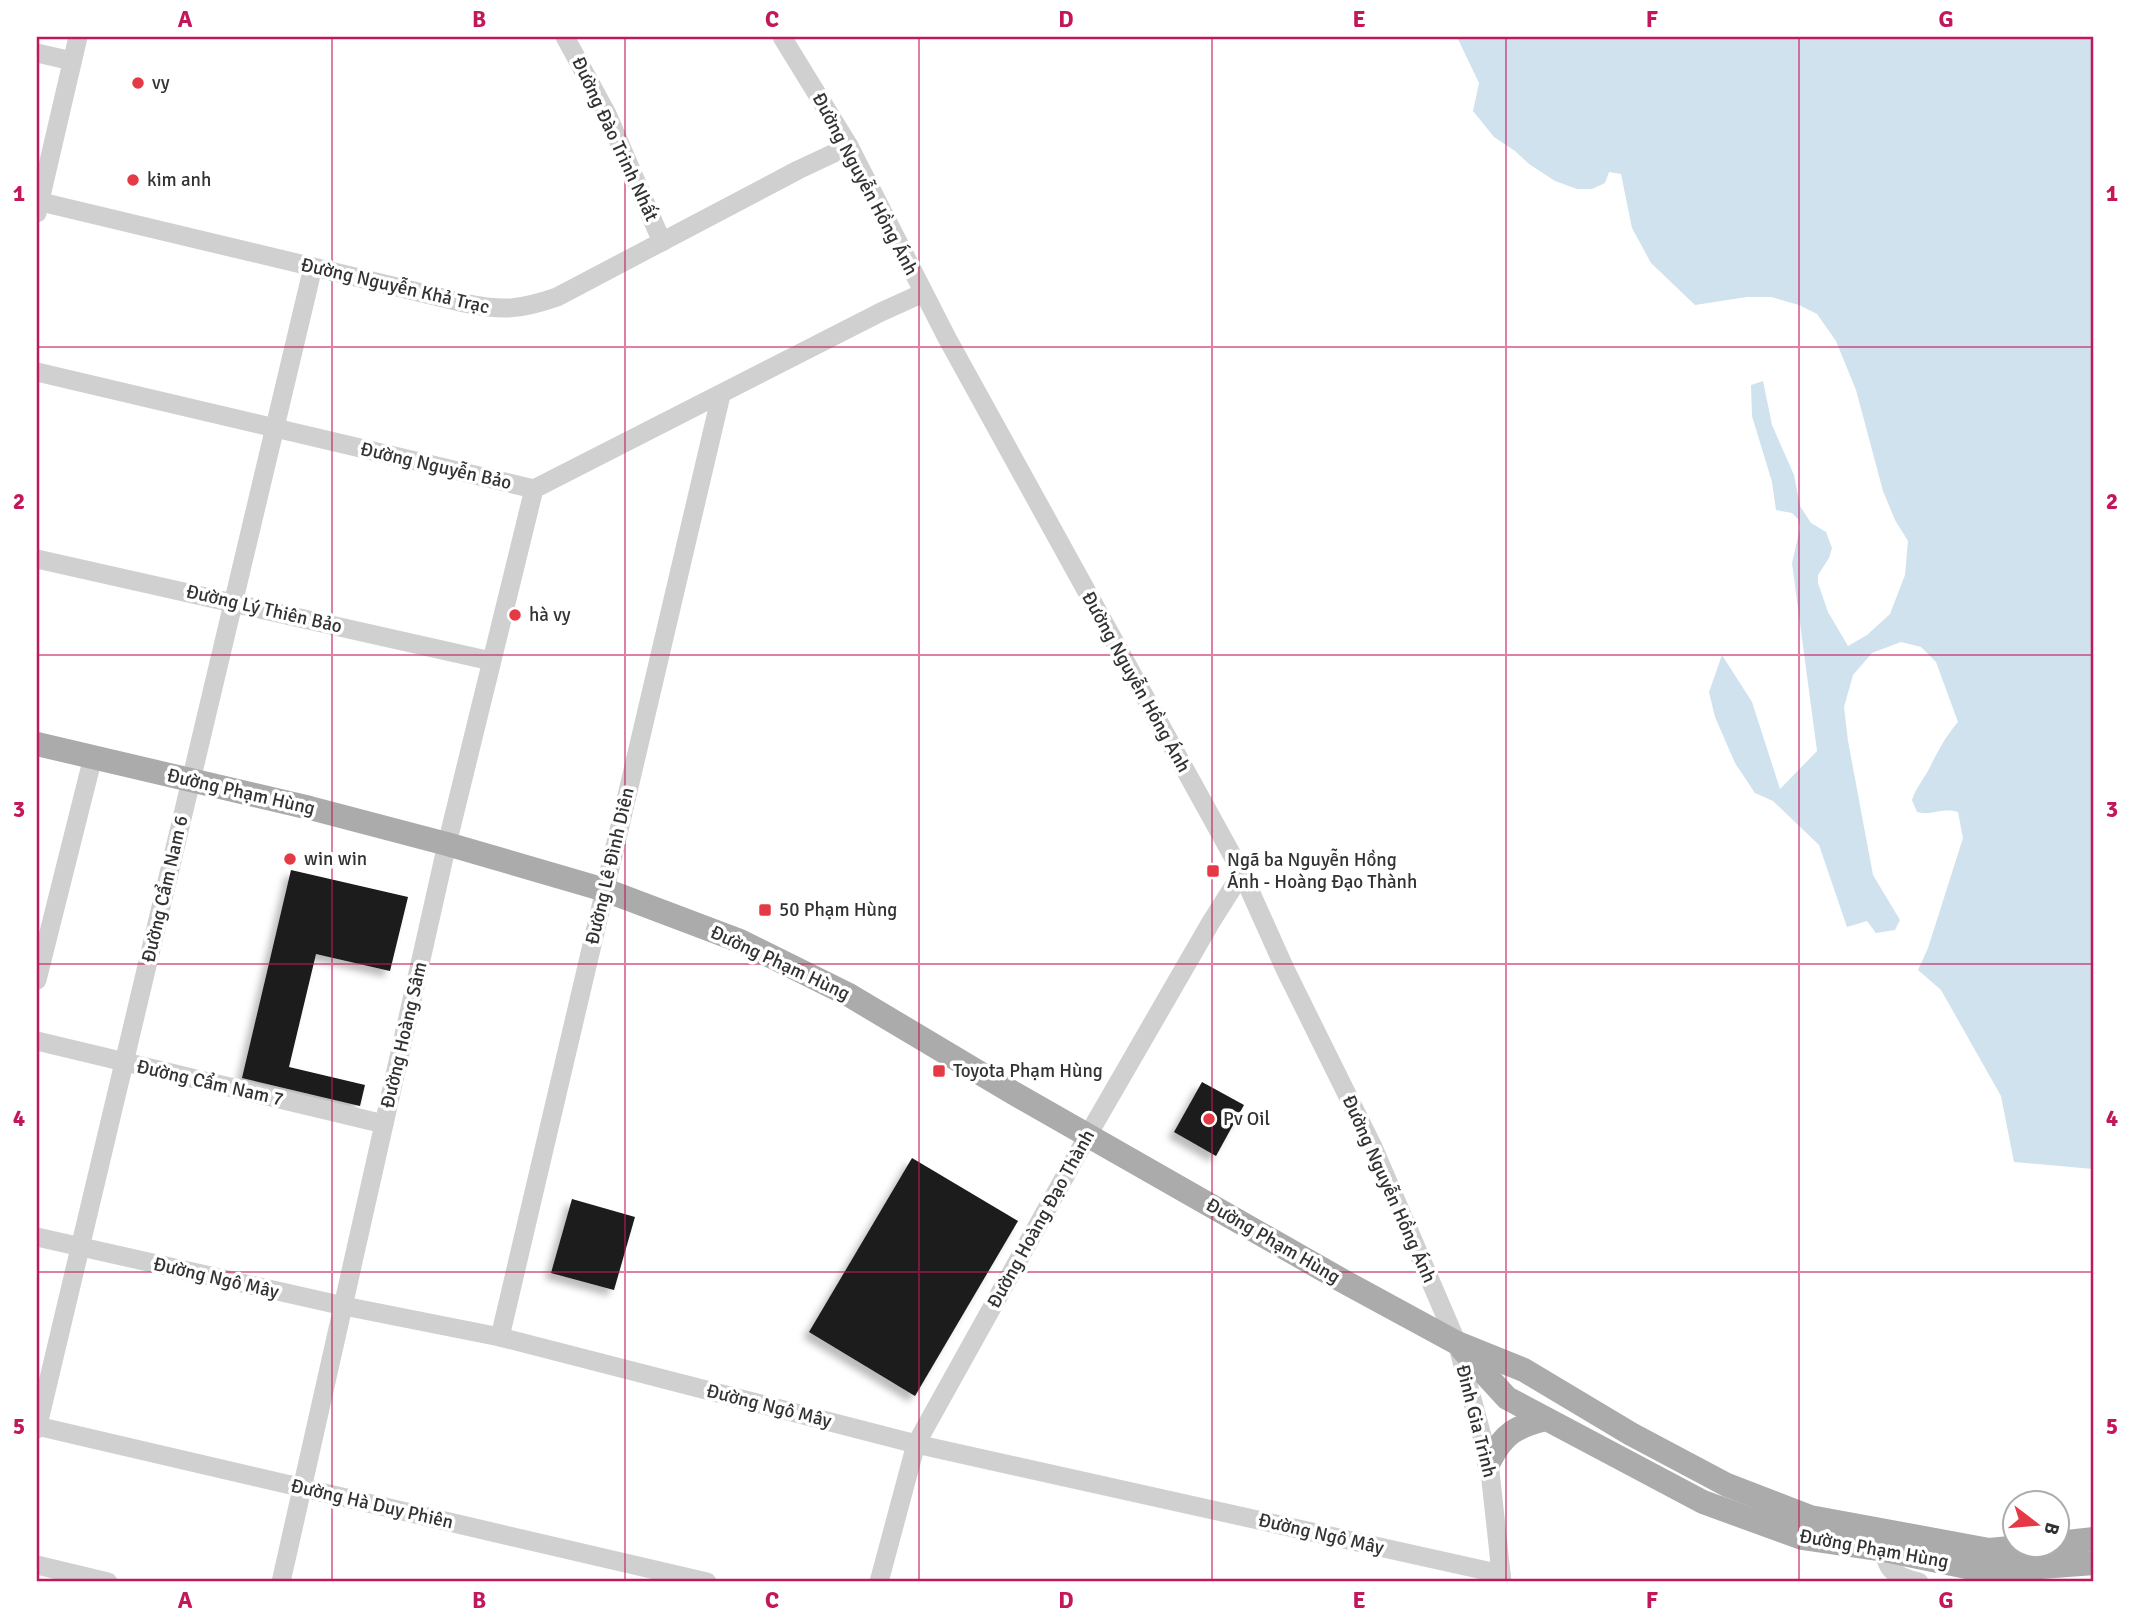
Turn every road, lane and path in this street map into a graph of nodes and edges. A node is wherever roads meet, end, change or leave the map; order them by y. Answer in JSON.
{"nodes":[{"id":1,"x":78,"y":37,"type":"edge"},
{"id":2,"x":565,"y":37,"type":"edge"},
{"id":3,"x":782,"y":37,"type":"edge"},
{"id":4,"x":37,"y":53,"type":"edge"},
{"id":5,"x":72,"y":61,"type":"junction"},
{"id":6,"x":849,"y":146,"type":"junction"},
{"id":7,"x":38,"y":205,"type":"edge"},
{"id":8,"x":662,"y":242,"type":"junction"},
{"id":9,"x":313,"y":267,"type":"junction"},
{"id":10,"x":923,"y":293,"type":"junction"},
{"id":11,"x":37,"y":372,"type":"edge"},
{"id":12,"x":721,"y":395,"type":"junction"},
{"id":13,"x":274,"y":428,"type":"junction"},
{"id":14,"x":534,"y":489,"type":"junction"},
{"id":15,"x":37,"y":559,"type":"edge"},
{"id":16,"x":233,"y":602,"type":"junction"},
{"id":17,"x":491,"y":661,"type":"junction"},
{"id":18,"x":37,"y":744,"type":"edge"},
{"id":19,"x":93,"y":757,"type":"junction"},
{"id":20,"x":191,"y":780,"type":"junction"},
{"id":21,"x":447,"y":844,"type":"junction"},
{"id":22,"x":1242,"y":873,"type":"junction"},
{"id":23,"x":605,"y":890,"type":"junction"},
{"id":24,"x":37,"y":979,"type":"edge"},
{"id":25,"x":37,"y":1041,"type":"edge"},
{"id":26,"x":123,"y":1063,"type":"junction"},
{"id":27,"x":384,"y":1124,"type":"junction"},
{"id":28,"x":1088,"y":1135,"type":"junction"},
{"id":29,"x":37,"y":1237,"type":"edge"},
{"id":30,"x":80,"y":1247,"type":"junction"},
{"id":31,"x":344,"y":1306,"type":"junction"},
{"id":32,"x":499,"y":1337,"type":"junction"},
{"id":33,"x":1457,"y":1343,"type":"junction"},
{"id":34,"x":1546,"y":1419,"type":"junction"},
{"id":35,"x":37,"y":1427,"type":"edge"},
{"id":36,"x":916,"y":1444,"type":"junction"},
{"id":37,"x":1489,"y":1462,"type":"junction"},
{"id":38,"x":303,"y":1488,"type":"junction"},
{"id":39,"x":2094,"y":1539,"type":"edge"},
{"id":40,"x":1884,"y":1540,"type":"junction"},
{"id":41,"x":2072,"y":1541,"type":"edge"},
{"id":42,"x":2002,"y":1548,"type":"edge"},
{"id":43,"x":2094,"y":1563,"type":"edge"},
{"id":44,"x":37,"y":1565,"type":"edge"},
{"id":45,"x":1501,"y":1578,"type":"edge"},
{"id":46,"x":108,"y":1582,"type":"edge"},
{"id":47,"x":281,"y":1582,"type":"edge"},
{"id":48,"x":707,"y":1582,"type":"edge"},
{"id":49,"x":879,"y":1582,"type":"edge"},
{"id":50,"x":1919,"y":1582,"type":"edge"}],
"edges":[{"from":1,"to":5,"type":"street"},
{"from":2,"to":8,"type":"street","name":"Đường Đào Trinh Nhất"},
{"from":3,"to":6,"type":"street","name":"Đường Nguyễn Hồng Ánh"},
{"from":4,"to":5,"type":"street"},
{"from":5,"to":7,"type":"street"},
{"from":6,"to":8,"type":"street","name":"Đường Nguyễn Khả Trạc"},
{"from":6,"to":10,"type":"street","name":"Đường Nguyễn Hồng Ánh"},
{"from":7,"to":9,"type":"street","name":"Đường Nguyễn Khả Trạc"},
{"from":8,"to":9,"type":"street","name":"Đường Nguyễn Khả Trạc"},
{"from":9,"to":13,"type":"street","name":"Đường Cẩm Nam 6"},
{"from":10,"to":12,"type":"street","name":"Đường Nguyễn Bảo"},
{"from":10,"to":22,"type":"street","name":"Đường Nguyễn Hồng Ánh"},
{"from":11,"to":13,"type":"street","name":"Đường Nguyễn Bảo"},
{"from":12,"to":14,"type":"street","name":"Đường Nguyễn Bảo"},
{"from":12,"to":23,"type":"street","name":"Đường Lê Đình Diên"},
{"from":13,"to":14,"type":"street","name":"Đường Nguyễn Bảo"},
{"from":13,"to":16,"type":"street","name":"Đường Cẩm Nam 6"},
{"from":14,"to":17,"type":"street","name":"Đường Hoàng Sâm"},
{"from":15,"to":16,"type":"street","name":"Đường Lý Thiên Bảo"},
{"from":16,"to":17,"type":"street","name":"Đường Lý Thiên Bảo"},
{"from":16,"to":20,"type":"street","name":"Đường Cẩm Nam 6"},
{"from":17,"to":21,"type":"street","name":"Đường Hoàng Sâm"},
{"from":18,"to":19,"type":"main road","name":"Đường Phạm Hùng"},
{"from":19,"to":20,"type":"main road","name":"Đường Phạm Hùng"},
{"from":19,"to":24,"type":"street"},
{"from":20,"to":21,"type":"main road","name":"Đường Phạm Hùng"},
{"from":20,"to":26,"type":"street","name":"Đường Cẩm Nam 6"},
{"from":21,"to":23,"type":"main road","name":"Đường Phạm Hùng"},
{"from":21,"to":27,"type":"street","name":"Đường Hoàng Sâm"},
{"from":22,"to":28,"type":"street","name":"Đường Hoàng Đạo Thành"},
{"from":22,"to":33,"type":"street","name":"Đường Nguyễn Hồng Ánh"},
{"from":23,"to":28,"type":"main road","name":"Đường Phạm Hùng"},
{"from":23,"to":32,"type":"street","name":"Đường Lê Đình Diên"},
{"from":25,"to":26,"type":"street","name":"Đường Cẩm Nam 7"},
{"from":26,"to":27,"type":"street","name":"Đường Cẩm Nam 7"},
{"from":26,"to":30,"type":"street","name":"Đường Cẩm Nam 6"},
{"from":27,"to":31,"type":"street","name":"Đường Hoàng Sâm"},
{"from":28,"to":33,"type":"main road","name":"Đường Phạm Hùng"},
{"from":28,"to":36,"type":"street","name":"Đường Hoàng Đạo Thành"},
{"from":29,"to":30,"type":"street","name":"Đường Ngô Mây"},
{"from":30,"to":31,"type":"street","name":"Đường Ngô Mây"},
{"from":30,"to":35,"type":"street","name":"Đường Cẩm Nam 6"},
{"from":31,"to":32,"type":"street","name":"Đường Ngô Mây"},
{"from":31,"to":38,"type":"street","name":"Đường Hoàng Sâm"},
{"from":32,"to":36,"type":"street","name":"Đường Ngô Mây"},
{"from":33,"to":34,"type":"main road","name":"Đường Phạm Hùng"},
{"from":33,"to":37,"type":"street","name":"Đinh Gia Trinh"},
{"from":33,"to":40,"type":"main road","name":"Đường Phạm Hùng"},
{"from":34,"to":37,"type":"main road"},
{"from":34,"to":40,"type":"main road","name":"Đường Phạm Hùng"},
{"from":35,"to":38,"type":"street","name":"Đường Hà Duy Phiên"},
{"from":36,"to":45,"type":"street","name":"Đường Ngô Mây"},
{"from":36,"to":49,"type":"street","name":"Đường Hoàng Đạo Thành"},
{"from":37,"to":45,"type":"street","name":"Đinh Gia Trinh"},
{"from":38,"to":47,"type":"street","name":"Đường Hoàng Sâm"},
{"from":38,"to":48,"type":"street","name":"Đường Hà Duy Phiên"},
{"from":39,"to":41,"type":"main road"},
{"from":40,"to":42,"type":"main road","name":"Đường Phạm Hùng"},
{"from":40,"to":43,"type":"main road","name":"Đường Phạm Hùng"},
{"from":40,"to":50,"type":"street"},
{"from":44,"to":46,"type":"street"}]}
